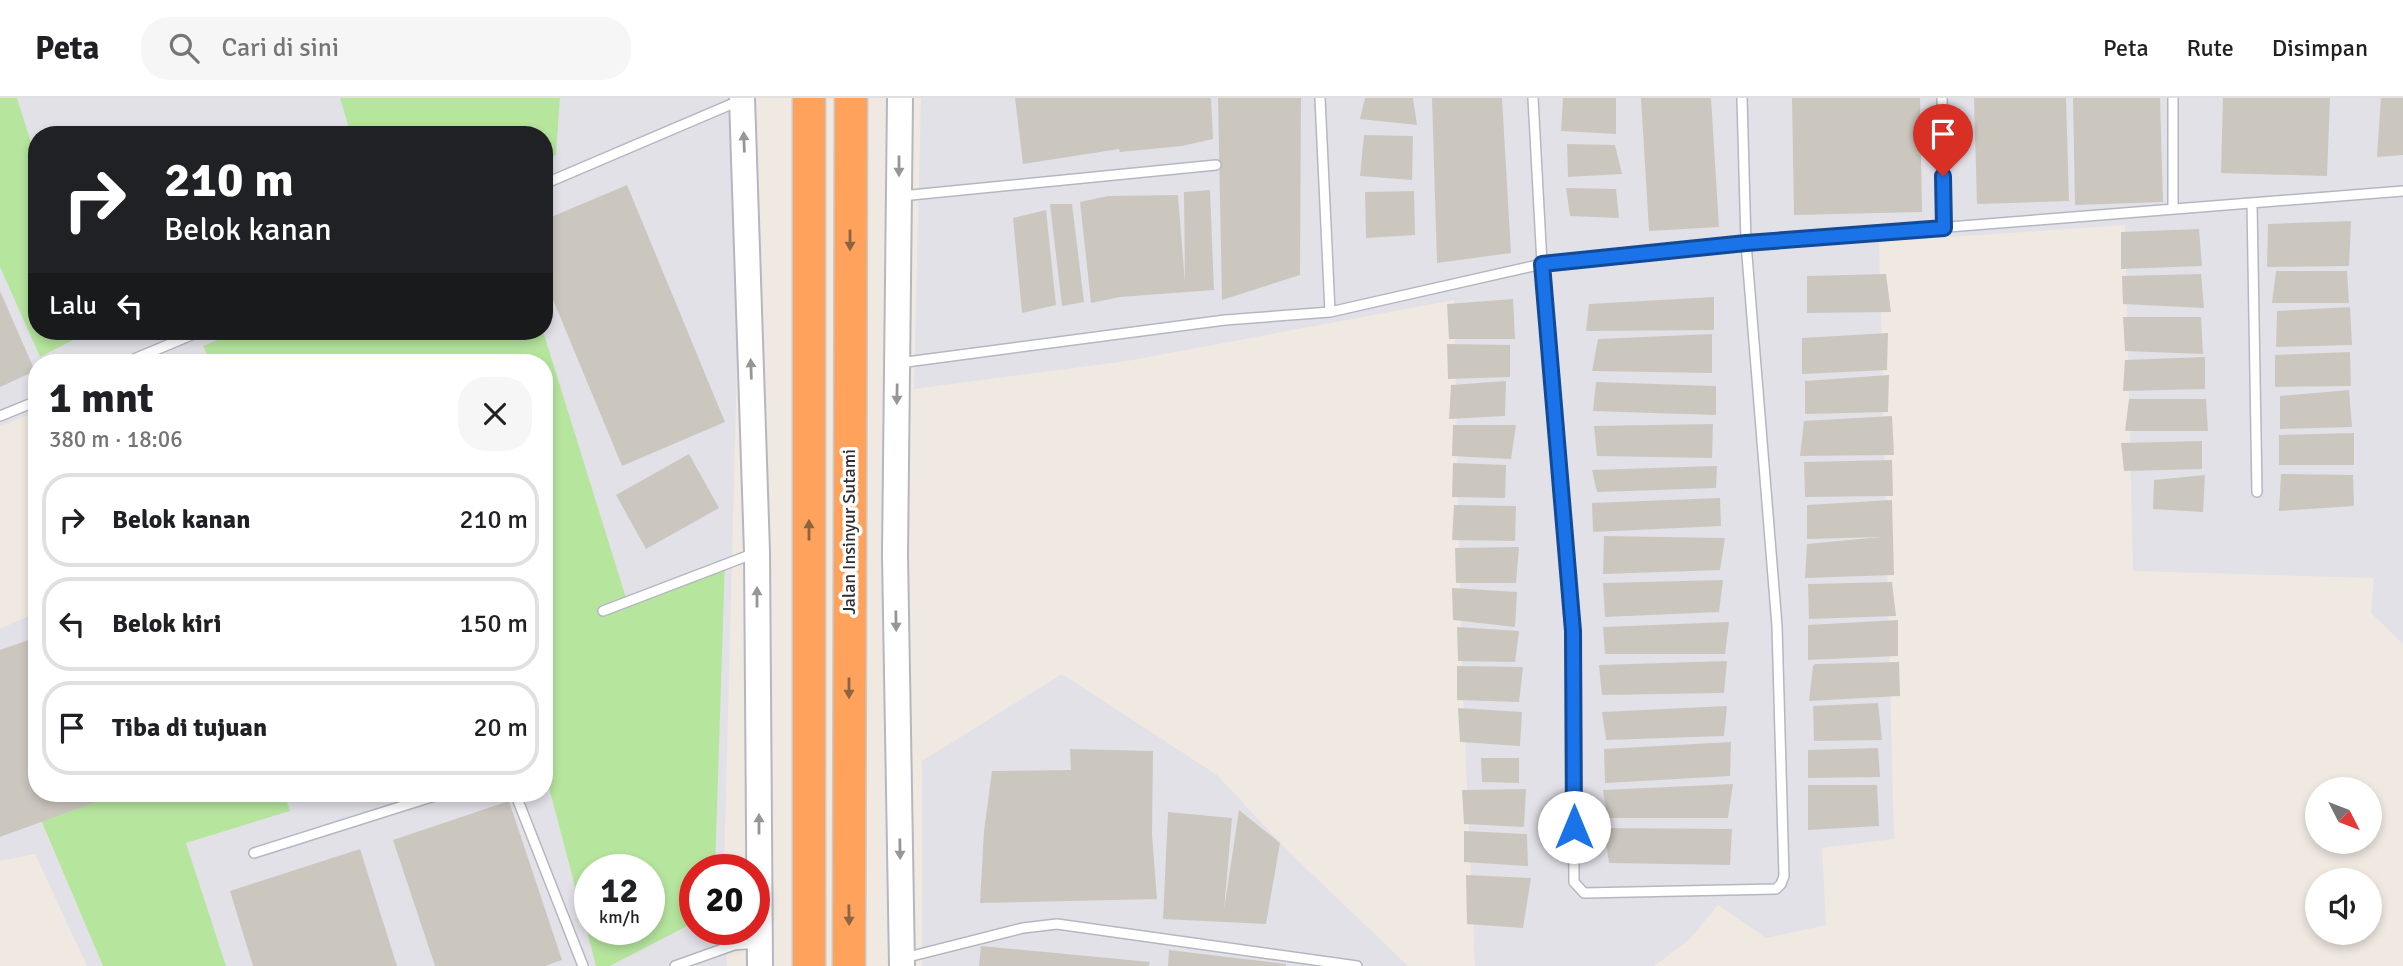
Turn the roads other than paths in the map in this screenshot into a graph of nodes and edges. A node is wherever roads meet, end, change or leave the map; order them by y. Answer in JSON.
{"nodes":[{"id":1,"x":809,"y":98,"type":"edge"},
{"id":2,"x":851,"y":98,"type":"edge"},
{"id":3,"x":900,"y":98,"type":"edge"},
{"id":4,"x":1320,"y":98,"type":"edge"},
{"id":5,"x":1533,"y":98,"type":"edge"},
{"id":6,"x":1742,"y":98,"type":"edge"},
{"id":7,"x":1942,"y":98,"type":"edge"},
{"id":8,"x":2173,"y":98,"type":"edge"},
{"id":9,"x":743,"y":99,"type":"edge"},
{"id":10,"x":1216,"y":165,"type":"dead end"},
{"id":11,"x":553,"y":180,"type":"edge"},
{"id":12,"x":2403,"y":191,"type":"edge"},
{"id":13,"x":899,"y":196,"type":"junction"},
{"id":14,"x":2252,"y":203,"type":"junction"},
{"id":15,"x":2173,"y":209,"type":"junction"},
{"id":16,"x":1944,"y":228,"type":"junction"},
{"id":17,"x":1746,"y":243,"type":"junction"},
{"id":18,"x":1542,"y":264,"type":"junction"},
{"id":19,"x":1330,"y":312,"type":"junction"},
{"id":20,"x":180,"y":340,"type":"edge"},
{"id":21,"x":146,"y":354,"type":"edge"},
{"id":22,"x":897,"y":363,"type":"junction"},
{"id":23,"x":28,"y":405,"type":"edge"},
{"id":24,"x":0,"y":416,"type":"edge"},
{"id":25,"x":2257,"y":492,"type":"dead end"},
{"id":26,"x":757,"y":552,"type":"junction"},
{"id":27,"x":603,"y":611,"type":"dead end"},
{"id":28,"x":416,"y":802,"type":"edge"},
{"id":29,"x":519,"y":802,"type":"edge"},
{"id":30,"x":254,"y":853,"type":"dead end"},
{"id":31,"x":760,"y":954,"type":"edge"},
{"id":32,"x":902,"y":962,"type":"edge"},
{"id":33,"x":583,"y":966,"type":"edge"},
{"id":34,"x":675,"y":966,"type":"edge"},
{"id":35,"x":809,"y":966,"type":"edge"},
{"id":36,"x":849,"y":966,"type":"edge"},
{"id":37,"x":1357,"y":966,"type":"edge"}],
"edges":[{"from":35,"to":1,"type":"highway","one_way":true},
{"from":2,"to":36,"type":"highway","name":"Jalan Insinyur Sutami","one_way":true},
{"from":3,"to":13,"type":"street","one_way":true},
{"from":4,"to":19,"type":"lane"},
{"from":5,"to":18,"type":"lane"},
{"from":6,"to":17,"type":"lane"},
{"from":7,"to":16,"type":"lane"},
{"from":8,"to":15,"type":"lane"},
{"from":9,"to":11,"type":"lane"},
{"from":26,"to":9,"type":"street","one_way":true},
{"from":10,"to":13,"type":"lane"},
{"from":12,"to":14,"type":"lane"},
{"from":13,"to":22,"type":"street"},
{"from":14,"to":15,"type":"lane"},
{"from":14,"to":25,"type":"lane"},
{"from":15,"to":16,"type":"lane"},
{"from":16,"to":17,"type":"lane"},
{"from":17,"to":18,"type":"lane"},
{"from":17,"to":18,"type":"lane"},
{"from":18,"to":19,"type":"lane"},
{"from":19,"to":22,"type":"lane"},
{"from":20,"to":21,"type":"lane"},
{"from":22,"to":32,"type":"street","one_way":true},
{"from":23,"to":24,"type":"lane"},
{"from":26,"to":27,"type":"lane"},
{"from":31,"to":26,"type":"street","one_way":true},
{"from":28,"to":30,"type":"lane"},
{"from":29,"to":33,"type":"lane"},
{"from":31,"to":34,"type":"lane"},
{"from":32,"to":37,"type":"lane"}]}
